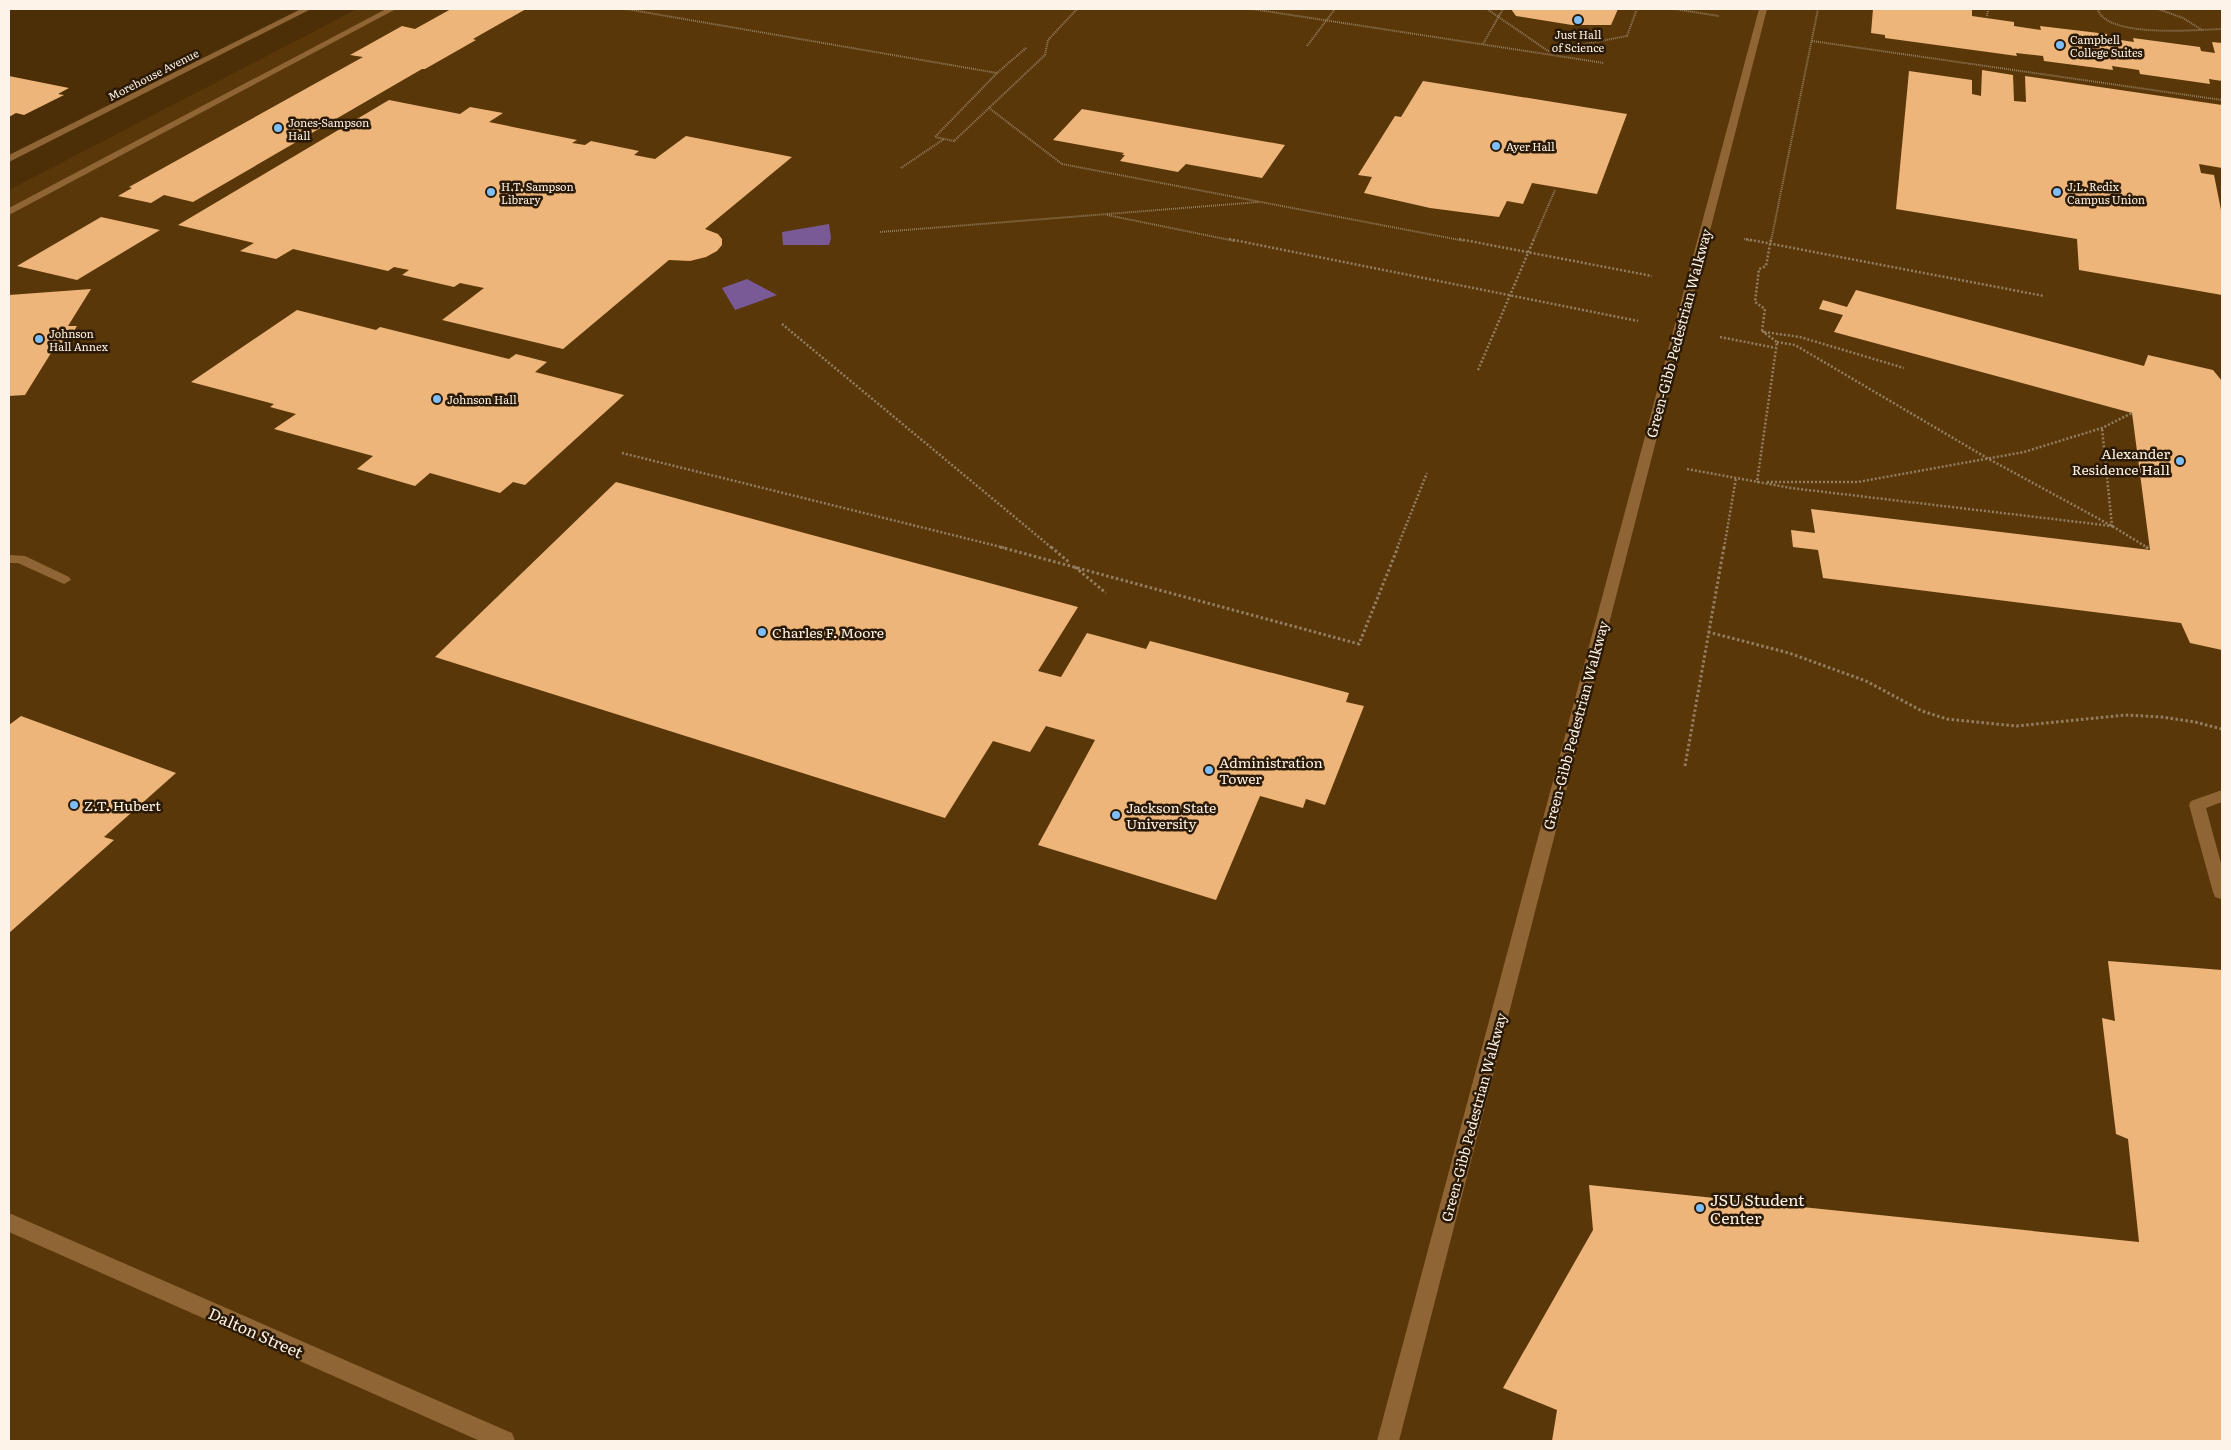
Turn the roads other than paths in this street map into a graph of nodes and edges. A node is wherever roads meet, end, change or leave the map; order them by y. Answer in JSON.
{"nodes":[{"id":1,"x":307,"y":9,"type":"edge"},
{"id":2,"x":392,"y":9,"type":"edge"},
{"id":3,"x":1761,"y":15,"type":"edge"},
{"id":4,"x":9,"y":159,"type":"edge"},
{"id":5,"x":9,"y":212,"type":"edge"},
{"id":6,"x":9,"y":559,"type":"edge"},
{"id":7,"x":64,"y":580,"type":"dead end"},
{"id":8,"x":2222,"y":796,"type":"edge"},
{"id":9,"x":2222,"y":892,"type":"edge"},
{"id":10,"x":9,"y":1222,"type":"edge"},
{"id":11,"x":504,"y":1441,"type":"edge"},
{"id":12,"x":1388,"y":1441,"type":"edge"}],
"edges":[{"from":1,"to":4,"type":"street","name":"Morehouse Avenue"},
{"from":2,"to":5,"type":"street"},
{"from":3,"to":12,"type":"street","name":"Green-Gibb Pedestrian Walkway"},
{"from":6,"to":7,"type":"street"},
{"from":8,"to":9,"type":"street"},
{"from":10,"to":11,"type":"street","name":"Dalton Street"}]}
